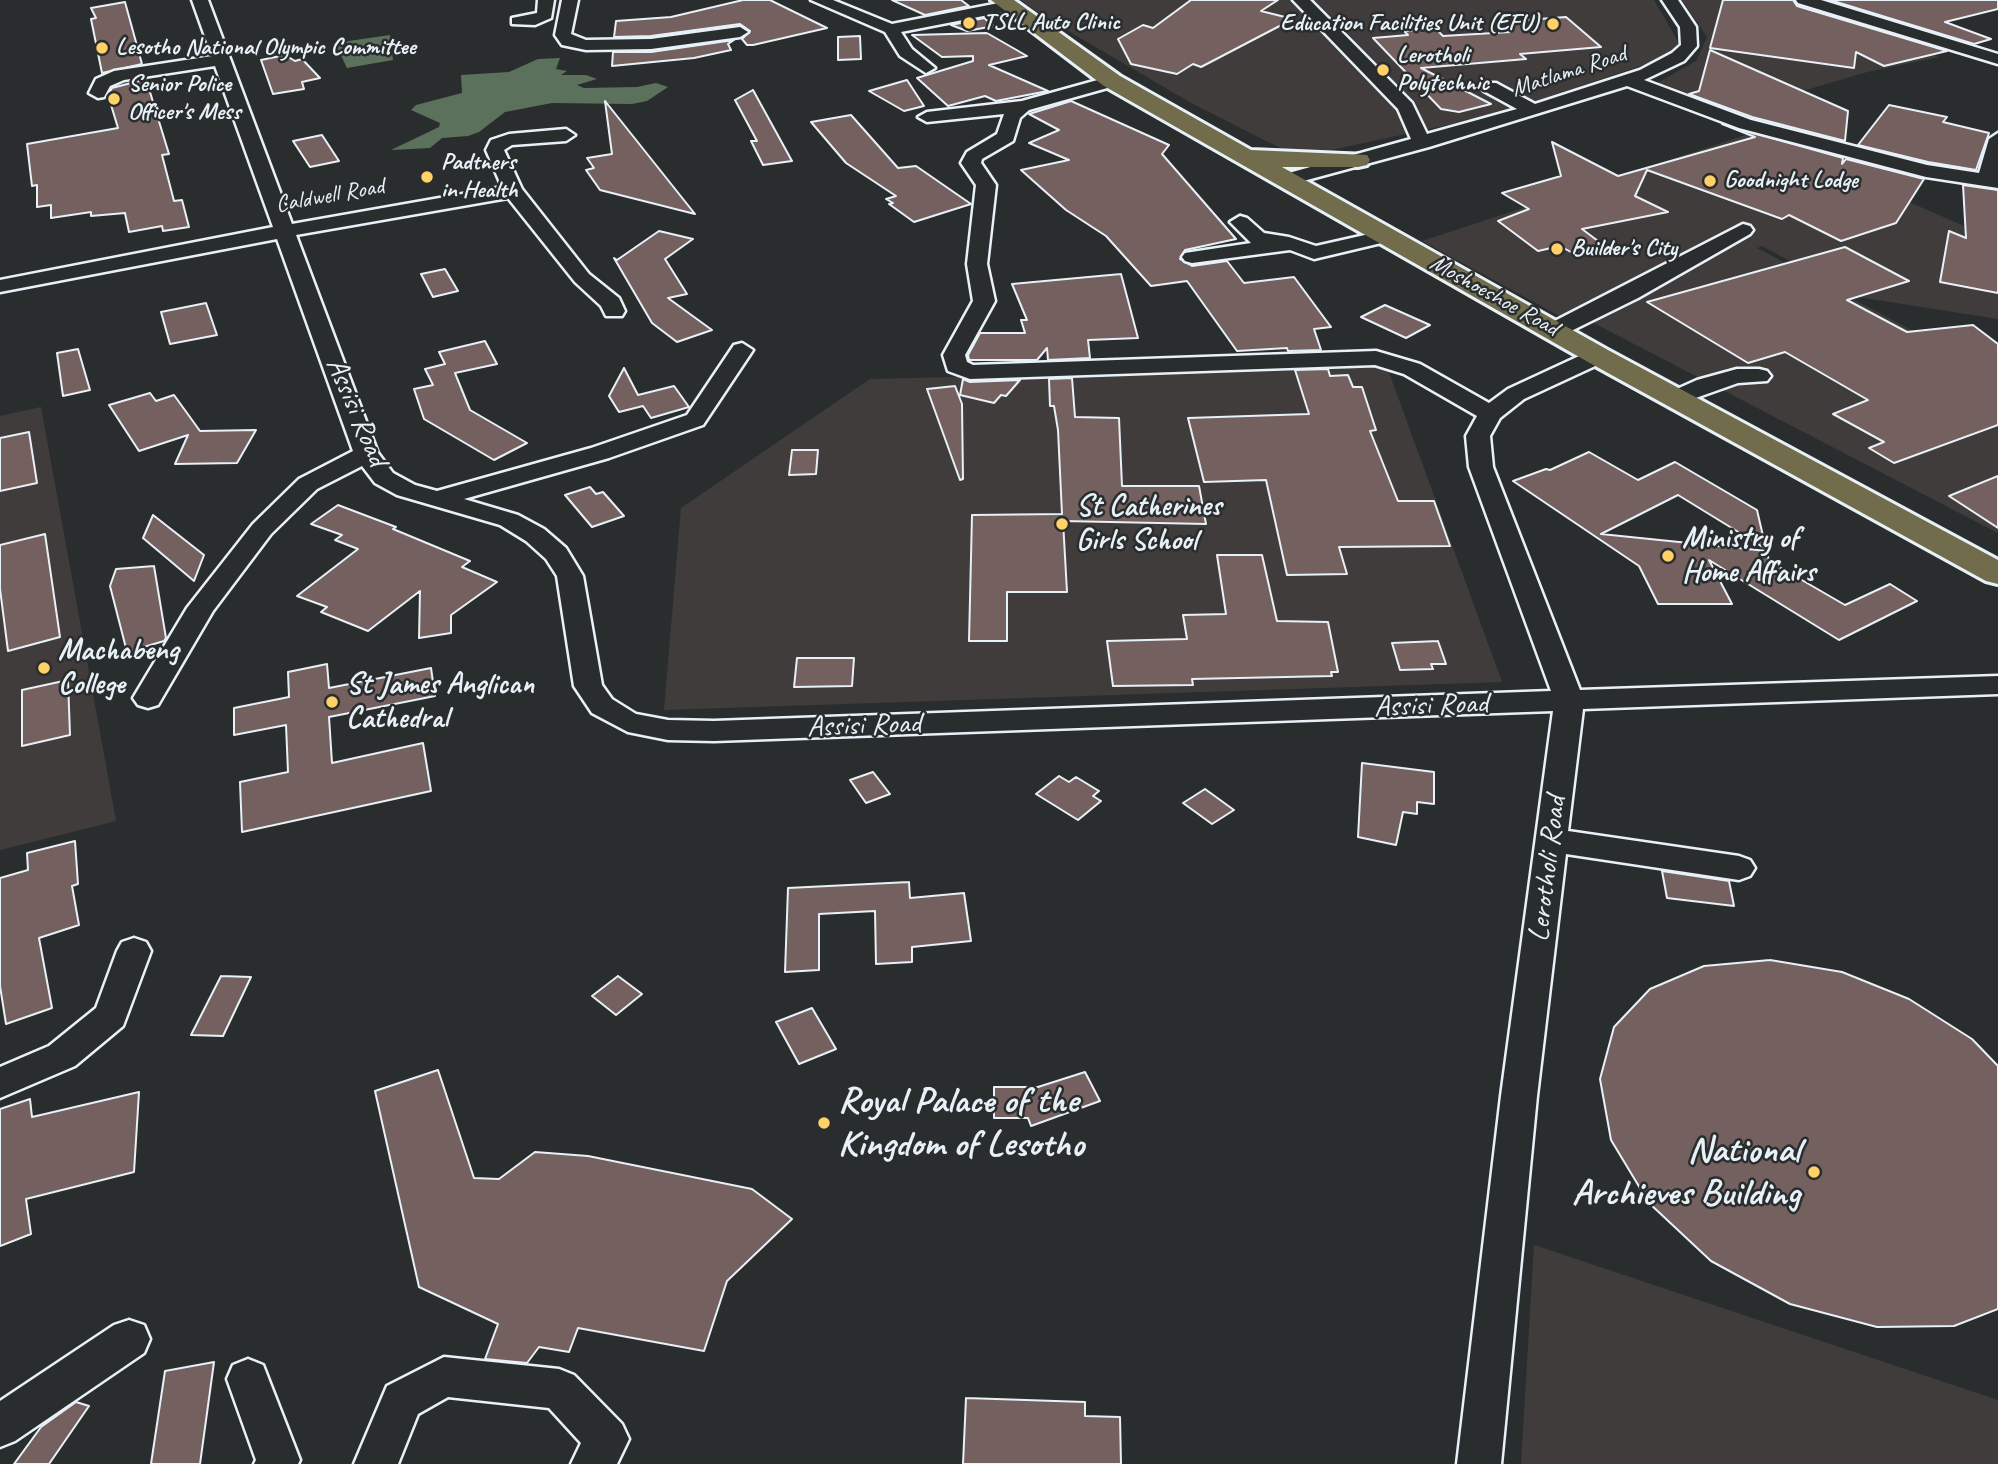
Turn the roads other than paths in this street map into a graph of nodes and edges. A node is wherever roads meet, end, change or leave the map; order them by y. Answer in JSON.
{"nodes":[{"id":1,"x":200,"y":0,"type":"edge"},
{"id":2,"x":546,"y":0,"type":"edge"},
{"id":3,"x":570,"y":0,"type":"edge"},
{"id":4,"x":819,"y":0,"type":"edge"},
{"id":5,"x":1301,"y":0,"type":"edge"},
{"id":6,"x":1670,"y":0,"type":"edge"},
{"id":7,"x":1804,"y":0,"type":"edge"},
{"id":8,"x":1005,"y":3,"type":"edge"},
{"id":9,"x":518,"y":21,"type":"dead end"},
{"id":10,"x":891,"y":29,"type":"junction"},
{"id":11,"x":740,"y":32,"type":"dead end"},
{"id":12,"x":1990,"y":57,"type":"edge"},
{"id":13,"x":219,"y":60,"type":"junction"},
{"id":14,"x":926,"y":68,"type":"dead end"},
{"id":15,"x":1998,"y":74,"type":"edge"},
{"id":16,"x":1628,"y":80,"type":"junction"},
{"id":17,"x":1112,"y":81,"type":"junction"},
{"id":18,"x":1490,"y":87,"type":"dead end"},
{"id":19,"x":98,"y":93,"type":"dead end"},
{"id":20,"x":1023,"y":106,"type":"junction"},
{"id":21,"x":1533,"y":110,"type":"junction"},
{"id":22,"x":927,"y":117,"type":"dead end"},
{"id":23,"x":566,"y":135,"type":"dead end"},
{"id":24,"x":1998,"y":139,"type":"edge"},
{"id":25,"x":1422,"y":143,"type":"junction"},
{"id":26,"x":1237,"y":152,"type":"junction"},
{"id":27,"x":1357,"y":160,"type":"junction"},
{"id":28,"x":1285,"y":180,"type":"junction"},
{"id":29,"x":1992,"y":181,"type":"edge"},
{"id":30,"x":513,"y":191,"type":"junction"},
{"id":31,"x":1333,"y":206,"type":"junction"},
{"id":32,"x":1240,"y":222,"type":"dead end"},
{"id":33,"x":1743,"y":230,"type":"dead end"},
{"id":34,"x":286,"y":231,"type":"junction"},
{"id":35,"x":1387,"y":236,"type":"junction"},
{"id":36,"x":1293,"y":244,"type":"junction"},
{"id":37,"x":1192,"y":257,"type":"dead end"},
{"id":38,"x":0,"y":286,"type":"edge"},
{"id":39,"x":614,"y":311,"type":"dead end"},
{"id":40,"x":1555,"y":330,"type":"junction"},
{"id":41,"x":742,"y":350,"type":"dead end"},
{"id":42,"x":1598,"y":356,"type":"junction"},
{"id":43,"x":1759,"y":376,"type":"dead end"},
{"id":44,"x":1676,"y":398,"type":"junction"},
{"id":45,"x":1490,"y":414,"type":"junction"},
{"id":46,"x":366,"y":454,"type":"junction"},
{"id":47,"x":436,"y":499,"type":"junction"},
{"id":48,"x":1998,"y":574,"type":"edge"},
{"id":49,"x":1998,"y":685,"type":"edge"},
{"id":50,"x":148,"y":698,"type":"dead end"},
{"id":51,"x":1569,"y":701,"type":"junction"},
{"id":52,"x":1551,"y":839,"type":"junction"},
{"id":53,"x":1739,"y":868,"type":"dead end"},
{"id":54,"x":134,"y":951,"type":"dead end"},
{"id":55,"x":0,"y":1083,"type":"edge"},
{"id":56,"x":129,"y":1339,"type":"dead end"},
{"id":57,"x":248,"y":1379,"type":"dead end"},
{"id":58,"x":0,"y":1426,"type":"edge"},
{"id":59,"x":276,"y":1464,"type":"edge"},
{"id":60,"x":376,"y":1464,"type":"edge"},
{"id":61,"x":593,"y":1464,"type":"edge"},
{"id":62,"x":1479,"y":1464,"type":"edge"}],
"edges":[{"from":1,"to":13,"type":"street","name":"Assisi Road"},
{"from":2,"to":9,"type":"street"},
{"from":3,"to":11,"type":"street"},
{"from":4,"to":10,"type":"street"},
{"from":5,"to":25,"type":"street"},
{"from":6,"to":16,"type":"street","name":"Matlama Road"},
{"from":7,"to":12,"type":"street"},
{"from":8,"to":10,"type":"street"},
{"from":8,"to":17,"type":"main road","name":"Moshoeshoe Road"},
{"from":10,"to":14,"type":"street"},
{"from":12,"to":15,"type":"street"},
{"from":13,"to":19,"type":"street"},
{"from":13,"to":34,"type":"street","name":"Assisi Road"},
{"from":16,"to":21,"type":"street","name":"Matlama Road"},
{"from":16,"to":29,"type":"street"},
{"from":17,"to":20,"type":"street"},
{"from":17,"to":26,"type":"main road","name":"Moshoeshoe Road"},
{"from":18,"to":21,"type":"street"},
{"from":20,"to":22,"type":"street"},
{"from":20,"to":45,"type":"street"},
{"from":21,"to":25,"type":"street","name":"Matlama Road"},
{"from":23,"to":30,"type":"street"},
{"from":24,"to":29,"type":"street"},
{"from":25,"to":27,"type":"street","name":"Matlama Road"},
{"from":26,"to":27,"type":"main road"},
{"from":26,"to":28,"type":"main road","name":"Moshoeshoe Road"},
{"from":27,"to":28,"type":"street","name":"Matlama Road"},
{"from":27,"to":31,"type":"main road"},
{"from":28,"to":31,"type":"main road","name":"Moshoeshoe Road"},
{"from":30,"to":34,"type":"street","name":"Caldwell Road"},
{"from":30,"to":39,"type":"street"},
{"from":31,"to":35,"type":"main road","name":"Moshoeshoe Road"},
{"from":32,"to":36,"type":"street"},
{"from":33,"to":40,"type":"street"},
{"from":34,"to":38,"type":"street","name":"Caldwell Road"},
{"from":34,"to":46,"type":"street","name":"Assisi Road"},
{"from":35,"to":36,"type":"street"},
{"from":35,"to":40,"type":"main road","name":"Moshoeshoe Road"},
{"from":36,"to":37,"type":"street"},
{"from":40,"to":42,"type":"main road","name":"Moshoeshoe Road"},
{"from":41,"to":47,"type":"street"},
{"from":42,"to":44,"type":"main road","name":"Moshoeshoe Road"},
{"from":42,"to":45,"type":"street"},
{"from":43,"to":44,"type":"street"},
{"from":44,"to":48,"type":"main road","name":"Moshoeshoe Road"},
{"from":45,"to":51,"type":"street","name":"Lerotholi Road"},
{"from":46,"to":47,"type":"street","name":"Assisi Road"},
{"from":46,"to":50,"type":"street"},
{"from":47,"to":51,"type":"street","name":"Assisi Road"},
{"from":49,"to":51,"type":"street","name":"Assisi Road"},
{"from":51,"to":52,"type":"street","name":"Lerotholi Road"},
{"from":52,"to":53,"type":"street"},
{"from":52,"to":62,"type":"street","name":"Lerotholi Road"},
{"from":54,"to":55,"type":"street"},
{"from":56,"to":58,"type":"street"},
{"from":57,"to":59,"type":"street"},
{"from":60,"to":61,"type":"street"}]}
